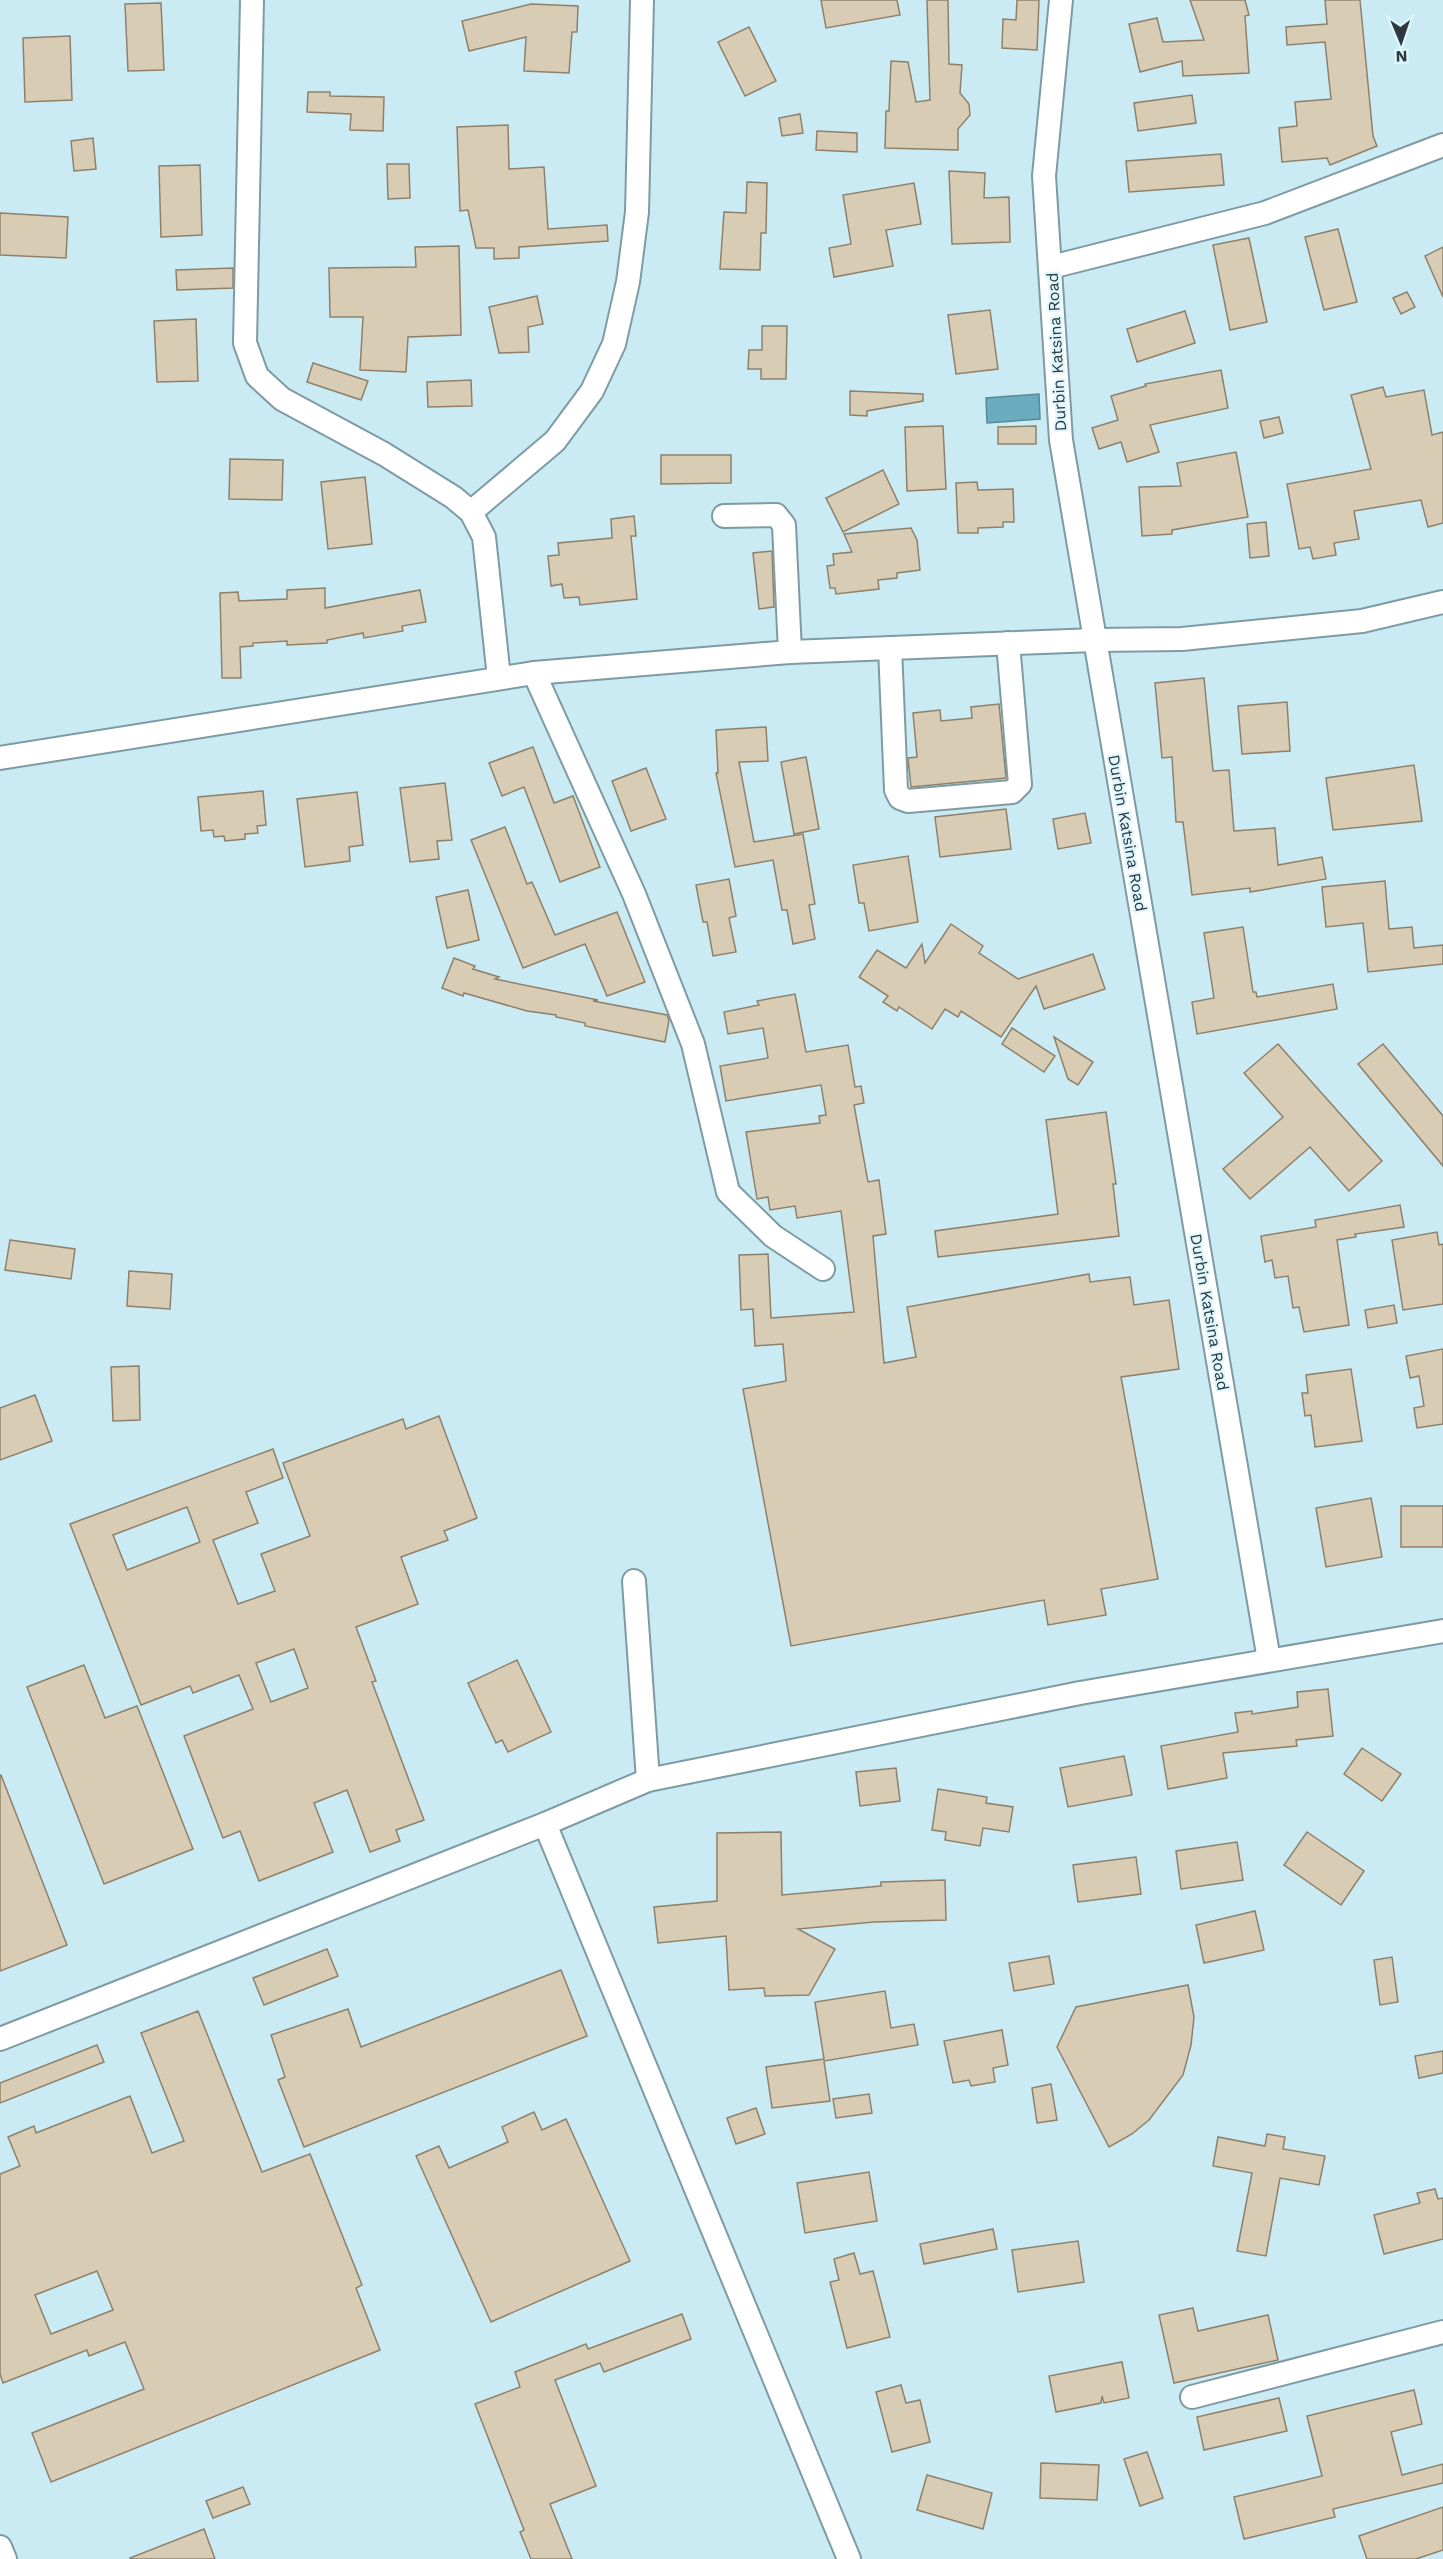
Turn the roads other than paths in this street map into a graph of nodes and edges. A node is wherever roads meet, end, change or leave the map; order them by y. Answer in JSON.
{"nodes":[{"id":1,"x":252,"y":0,"type":"edge"},
{"id":2,"x":642,"y":0,"type":"edge"},
{"id":3,"x":1061,"y":0,"type":"edge"},
{"id":4,"x":1443,"y":145,"type":"edge"},
{"id":5,"x":1051,"y":267,"type":"junction"},
{"id":6,"x":471,"y":512,"type":"junction"},
{"id":7,"x":724,"y":516,"type":"dead end"},
{"id":8,"x":1443,"y":602,"type":"edge"},
{"id":9,"x":1095,"y":640,"type":"junction"},
{"id":10,"x":1008,"y":643,"type":"junction"},
{"id":11,"x":890,"y":648,"type":"junction"},
{"id":12,"x":790,"y":652,"type":"junction"},
{"id":13,"x":534,"y":673,"type":"junction"},
{"id":14,"x":499,"y":678,"type":"junction"},
{"id":15,"x":0,"y":758,"type":"edge"},
{"id":16,"x":823,"y":1269,"type":"dead end"},
{"id":17,"x":634,"y":1581,"type":"dead end"},
{"id":18,"x":1443,"y":1631,"type":"edge"},
{"id":19,"x":1269,"y":1660,"type":"junction"},
{"id":20,"x":648,"y":1780,"type":"junction"},
{"id":21,"x":545,"y":1824,"type":"junction"},
{"id":22,"x":0,"y":2039,"type":"edge"},
{"id":23,"x":1443,"y":2332,"type":"edge"},
{"id":24,"x":1192,"y":2397,"type":"dead end"},
{"id":25,"x":849,"y":2559,"type":"edge"}],
"edges":[{"from":1,"to":6,"type":"street"},
{"from":2,"to":6,"type":"street"},
{"from":3,"to":5,"type":"street","name":"Durbin Katsina Road"},
{"from":4,"to":5,"type":"street"},
{"from":5,"to":9,"type":"street","name":"Durbin Katsina Road"},
{"from":6,"to":14,"type":"street"},
{"from":7,"to":12,"type":"street"},
{"from":8,"to":9,"type":"street"},
{"from":9,"to":10,"type":"street"},
{"from":9,"to":19,"type":"street","name":"Durbin Katsina Road"},
{"from":10,"to":11,"type":"street"},
{"from":10,"to":11,"type":"street"},
{"from":11,"to":12,"type":"street"},
{"from":12,"to":13,"type":"street"},
{"from":13,"to":14,"type":"street"},
{"from":13,"to":16,"type":"street"},
{"from":14,"to":15,"type":"street"},
{"from":17,"to":20,"type":"street"},
{"from":18,"to":19,"type":"street"},
{"from":19,"to":20,"type":"street"},
{"from":20,"to":21,"type":"street"},
{"from":21,"to":22,"type":"street"},
{"from":21,"to":25,"type":"street"},
{"from":23,"to":24,"type":"street"}]}
